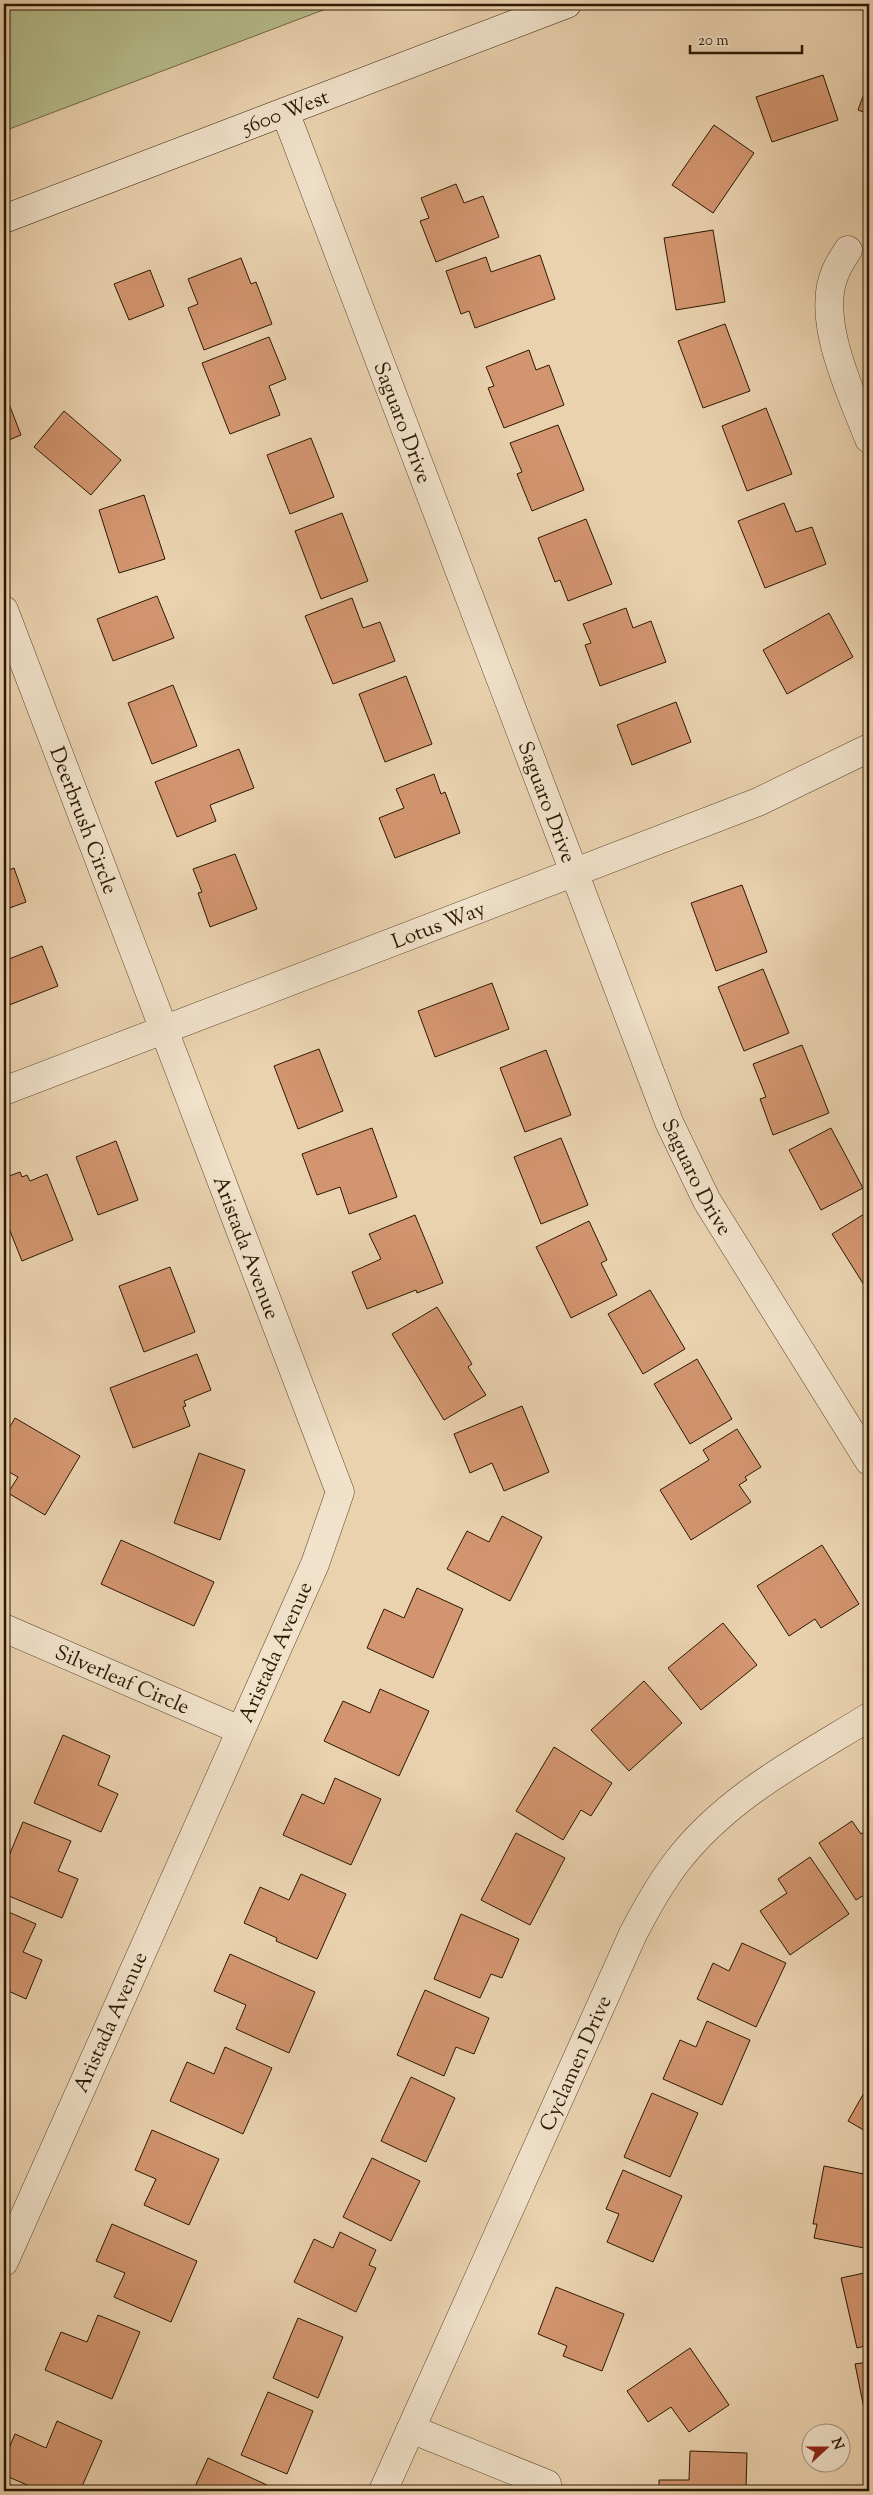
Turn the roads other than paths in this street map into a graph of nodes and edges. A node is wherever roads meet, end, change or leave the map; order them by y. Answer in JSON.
{"nodes":[{"id":1,"x":567,"y":4,"type":"edge"},
{"id":2,"x":285,"y":112,"type":"junction"},
{"id":3,"x":4,"y":219,"type":"edge"},
{"id":4,"x":848,"y":250,"type":"dead end"},
{"id":5,"x":869,"y":439,"type":"edge"},
{"id":6,"x":4,"y":610,"type":"edge"},
{"id":7,"x":869,"y":748,"type":"edge"},
{"id":8,"x":576,"y":873,"type":"junction"},
{"id":9,"x":165,"y":1029,"type":"junction"},
{"id":10,"x":4,"y":1092,"type":"edge"},
{"id":11,"x":869,"y":1460,"type":"edge"},
{"id":12,"x":4,"y":1628,"type":"edge"},
{"id":13,"x":869,"y":1717,"type":"edge"},
{"id":14,"x":240,"y":1730,"type":"junction"},
{"id":15,"x":4,"y":2262,"type":"edge"},
{"id":16,"x":411,"y":2429,"type":"junction"},
{"id":17,"x":547,"y":2484,"type":"dead end"},
{"id":18,"x":383,"y":2491,"type":"edge"}],
"edges":[{"from":1,"to":2,"type":"street","name":"5600 West"},
{"from":2,"to":3,"type":"street","name":"5600 West"},
{"from":2,"to":8,"type":"street","name":"Saguaro Drive"},
{"from":4,"to":5,"type":"street"},
{"from":6,"to":9,"type":"street","name":"Deerbrush Circle"},
{"from":7,"to":8,"type":"street","name":"Lotus Way"},
{"from":8,"to":9,"type":"street","name":"Lotus Way"},
{"from":8,"to":11,"type":"street","name":"Saguaro Drive"},
{"from":9,"to":10,"type":"street","name":"Lotus Way"},
{"from":9,"to":14,"type":"street","name":"Aristada Avenue"},
{"from":12,"to":14,"type":"street","name":"Silverleaf Circle"},
{"from":13,"to":16,"type":"street","name":"Cyclamen Drive"},
{"from":14,"to":15,"type":"street","name":"Aristada Avenue"},
{"from":16,"to":17,"type":"street"},
{"from":16,"to":18,"type":"street","name":"Cyclamen Drive"}]}
